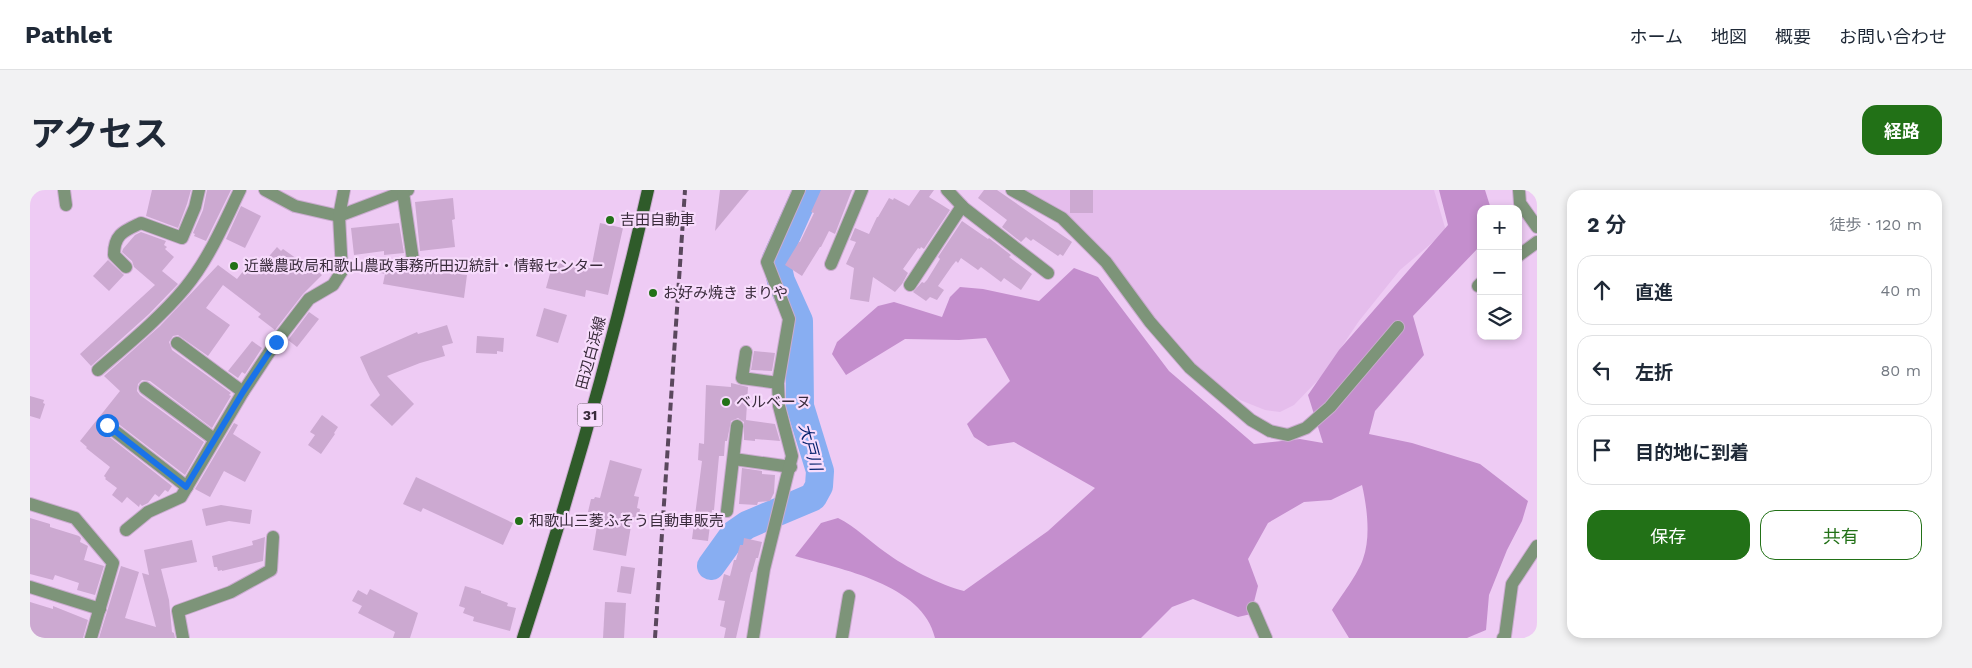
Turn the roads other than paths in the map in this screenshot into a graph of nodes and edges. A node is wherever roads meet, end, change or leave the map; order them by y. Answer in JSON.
{"nodes":[{"id":1,"x":64,"y":190,"type":"edge"},
{"id":2,"x":199,"y":190,"type":"edge"},
{"id":3,"x":240,"y":190,"type":"edge"},
{"id":4,"x":265,"y":190,"type":"edge"},
{"id":5,"x":344,"y":190,"type":"edge"},
{"id":6,"x":648,"y":190,"type":"edge"},
{"id":7,"x":799,"y":190,"type":"edge"},
{"id":8,"x":862,"y":190,"type":"edge"},
{"id":9,"x":947,"y":190,"type":"edge"},
{"id":10,"x":1012,"y":190,"type":"edge"},
{"id":11,"x":406,"y":191,"type":"edge"},
{"id":12,"x":1522,"y":192,"type":"edge"},
{"id":13,"x":66,"y":205,"type":"dead end"},
{"id":14,"x":962,"y":206,"type":"junction"},
{"id":15,"x":339,"y":216,"type":"junction"},
{"id":16,"x":1537,"y":227,"type":"edge"},
{"id":17,"x":1537,"y":242,"type":"edge"},
{"id":18,"x":1522,"y":253,"type":"edge"},
{"id":19,"x":414,"y":260,"type":"dead end"},
{"id":20,"x":831,"y":264,"type":"dead end"},
{"id":21,"x":126,"y":267,"type":"dead end"},
{"id":22,"x":1048,"y":272,"type":"dead end"},
{"id":23,"x":910,"y":285,"type":"dead end"},
{"id":24,"x":1398,"y":328,"type":"dead end"},
{"id":25,"x":177,"y":343,"type":"dead end"},
{"id":26,"x":746,"y":352,"type":"dead end"},
{"id":27,"x":98,"y":370,"type":"dead end"},
{"id":28,"x":778,"y":383,"type":"junction"},
{"id":29,"x":145,"y":388,"type":"dead end"},
{"id":30,"x":243,"y":392,"type":"junction"},
{"id":31,"x":107,"y":425,"type":"dead end"},
{"id":32,"x":737,"y":426,"type":"dead end"},
{"id":33,"x":214,"y":439,"type":"junction"},
{"id":34,"x":734,"y":459,"type":"junction"},
{"id":35,"x":791,"y":467,"type":"junction"},
{"id":36,"x":186,"y":487,"type":"junction"},
{"id":37,"x":30,"y":504,"type":"edge"},
{"id":38,"x":727,"y":512,"type":"dead end"},
{"id":39,"x":126,"y":530,"type":"dead end"},
{"id":40,"x":273,"y":537,"type":"dead end"},
{"id":41,"x":1537,"y":546,"type":"edge"},
{"id":42,"x":30,"y":588,"type":"edge"},
{"id":43,"x":849,"y":596,"type":"dead end"},
{"id":44,"x":1253,"y":608,"type":"dead end"},
{"id":45,"x":100,"y":609,"type":"junction"},
{"id":46,"x":91,"y":638,"type":"edge"},
{"id":47,"x":183,"y":638,"type":"edge"},
{"id":48,"x":523,"y":638,"type":"edge"},
{"id":49,"x":753,"y":638,"type":"edge"},
{"id":50,"x":842,"y":638,"type":"edge"},
{"id":51,"x":1266,"y":638,"type":"edge"},
{"id":52,"x":1503,"y":638,"type":"edge"}],
"edges":[{"from":1,"to":13,"type":"street"},
{"from":2,"to":21,"type":"street"},
{"from":3,"to":27,"type":"street"},
{"from":4,"to":15,"type":"street"},
{"from":5,"to":15,"type":"street"},
{"from":6,"to":48,"type":"main road","name":"田辺白浜線","number":"31"},
{"from":7,"to":28,"type":"street"},
{"from":8,"to":20,"type":"street"},
{"from":9,"to":14,"type":"street"},
{"from":10,"to":24,"type":"street"},
{"from":11,"to":15,"type":"street"},
{"from":11,"to":19,"type":"street"},
{"from":12,"to":16,"type":"street"},
{"from":14,"to":22,"type":"street"},
{"from":14,"to":23,"type":"street"},
{"from":15,"to":30,"type":"street"},
{"from":17,"to":18,"type":"street"},
{"from":25,"to":30,"type":"street"},
{"from":26,"to":28,"type":"street"},
{"from":28,"to":35,"type":"street"},
{"from":29,"to":33,"type":"street"},
{"from":30,"to":33,"type":"street"},
{"from":31,"to":36,"type":"street"},
{"from":32,"to":34,"type":"street"},
{"from":33,"to":36,"type":"street"},
{"from":34,"to":35,"type":"street"},
{"from":34,"to":38,"type":"street"},
{"from":35,"to":49,"type":"street"},
{"from":36,"to":39,"type":"street"},
{"from":37,"to":45,"type":"street"},
{"from":40,"to":47,"type":"street"},
{"from":41,"to":52,"type":"street"},
{"from":42,"to":45,"type":"street"},
{"from":43,"to":50,"type":"street"},
{"from":44,"to":51,"type":"street"},
{"from":45,"to":46,"type":"street"}]}
